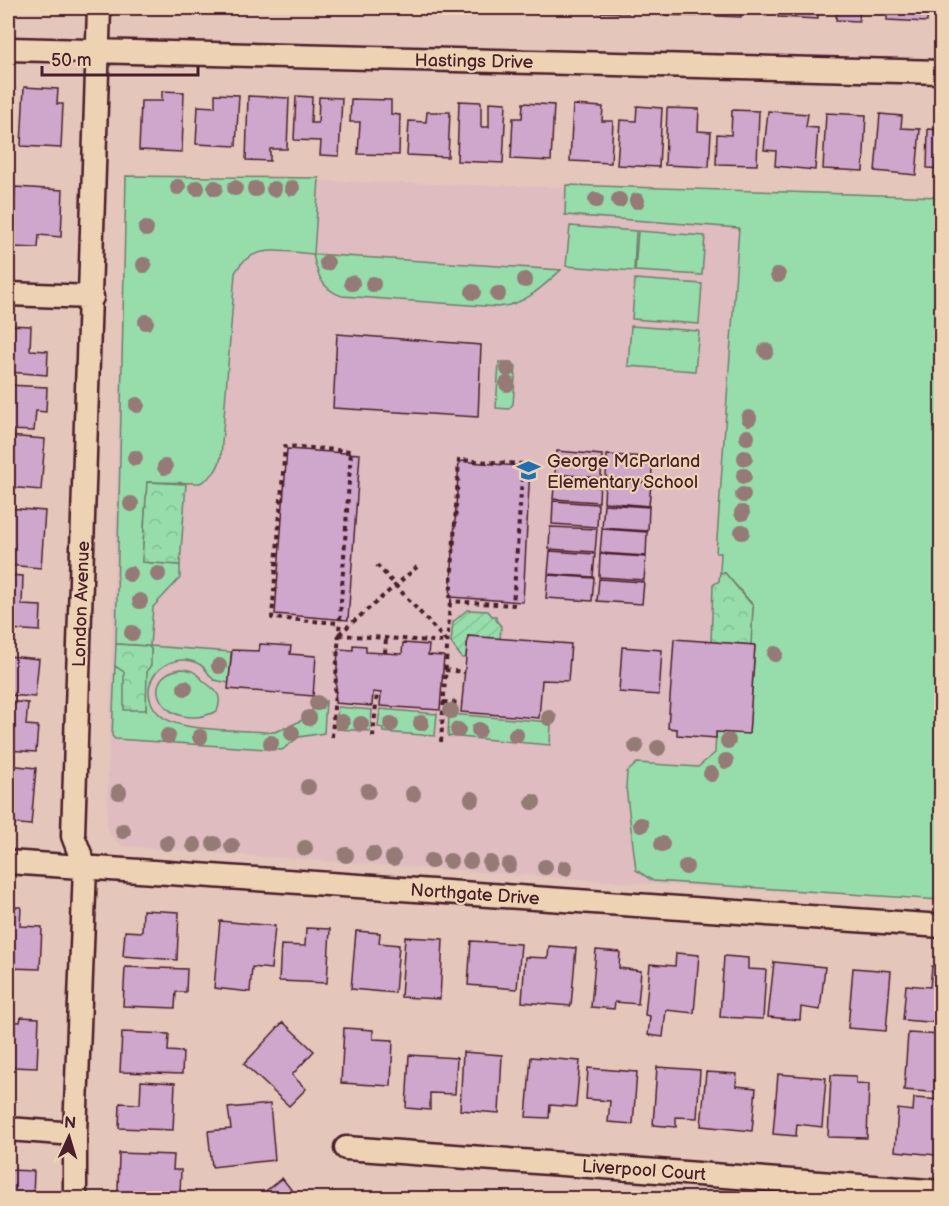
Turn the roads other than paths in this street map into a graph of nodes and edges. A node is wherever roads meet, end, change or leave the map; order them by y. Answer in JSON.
{"nodes":[{"id":1,"x":99,"y":8,"type":"edge"},
{"id":2,"x":8,"y":50,"type":"edge"},
{"id":3,"x":97,"y":52,"type":"junction"},
{"id":4,"x":942,"y":72,"type":"edge"},
{"id":5,"x":8,"y":294,"type":"edge"},
{"id":6,"x":92,"y":297,"type":"junction"},
{"id":7,"x":8,"y":862,"type":"edge"},
{"id":8,"x":85,"y":867,"type":"junction"},
{"id":9,"x":942,"y":926,"type":"edge"},
{"id":10,"x":8,"y":1129,"type":"edge"},
{"id":11,"x":75,"y":1134,"type":"junction"},
{"id":12,"x":346,"y":1148,"type":"dead end"},
{"id":13,"x":942,"y":1192,"type":"edge"},
{"id":14,"x":75,"y":1198,"type":"edge"}],
"edges":[{"from":1,"to":3,"type":"street","name":"London Avenue"},
{"from":2,"to":3,"type":"street","name":"Hastings Drive"},
{"from":3,"to":4,"type":"street","name":"Hastings Drive"},
{"from":3,"to":6,"type":"street","name":"London Avenue"},
{"from":5,"to":6,"type":"street"},
{"from":6,"to":8,"type":"street","name":"London Avenue"},
{"from":7,"to":8,"type":"street","name":"Northgate Drive"},
{"from":8,"to":9,"type":"street","name":"Northgate Drive"},
{"from":8,"to":11,"type":"street","name":"London Avenue"},
{"from":10,"to":11,"type":"street"},
{"from":11,"to":14,"type":"street","name":"London Avenue"},
{"from":12,"to":13,"type":"street","name":"Liverpool Court"}]}
